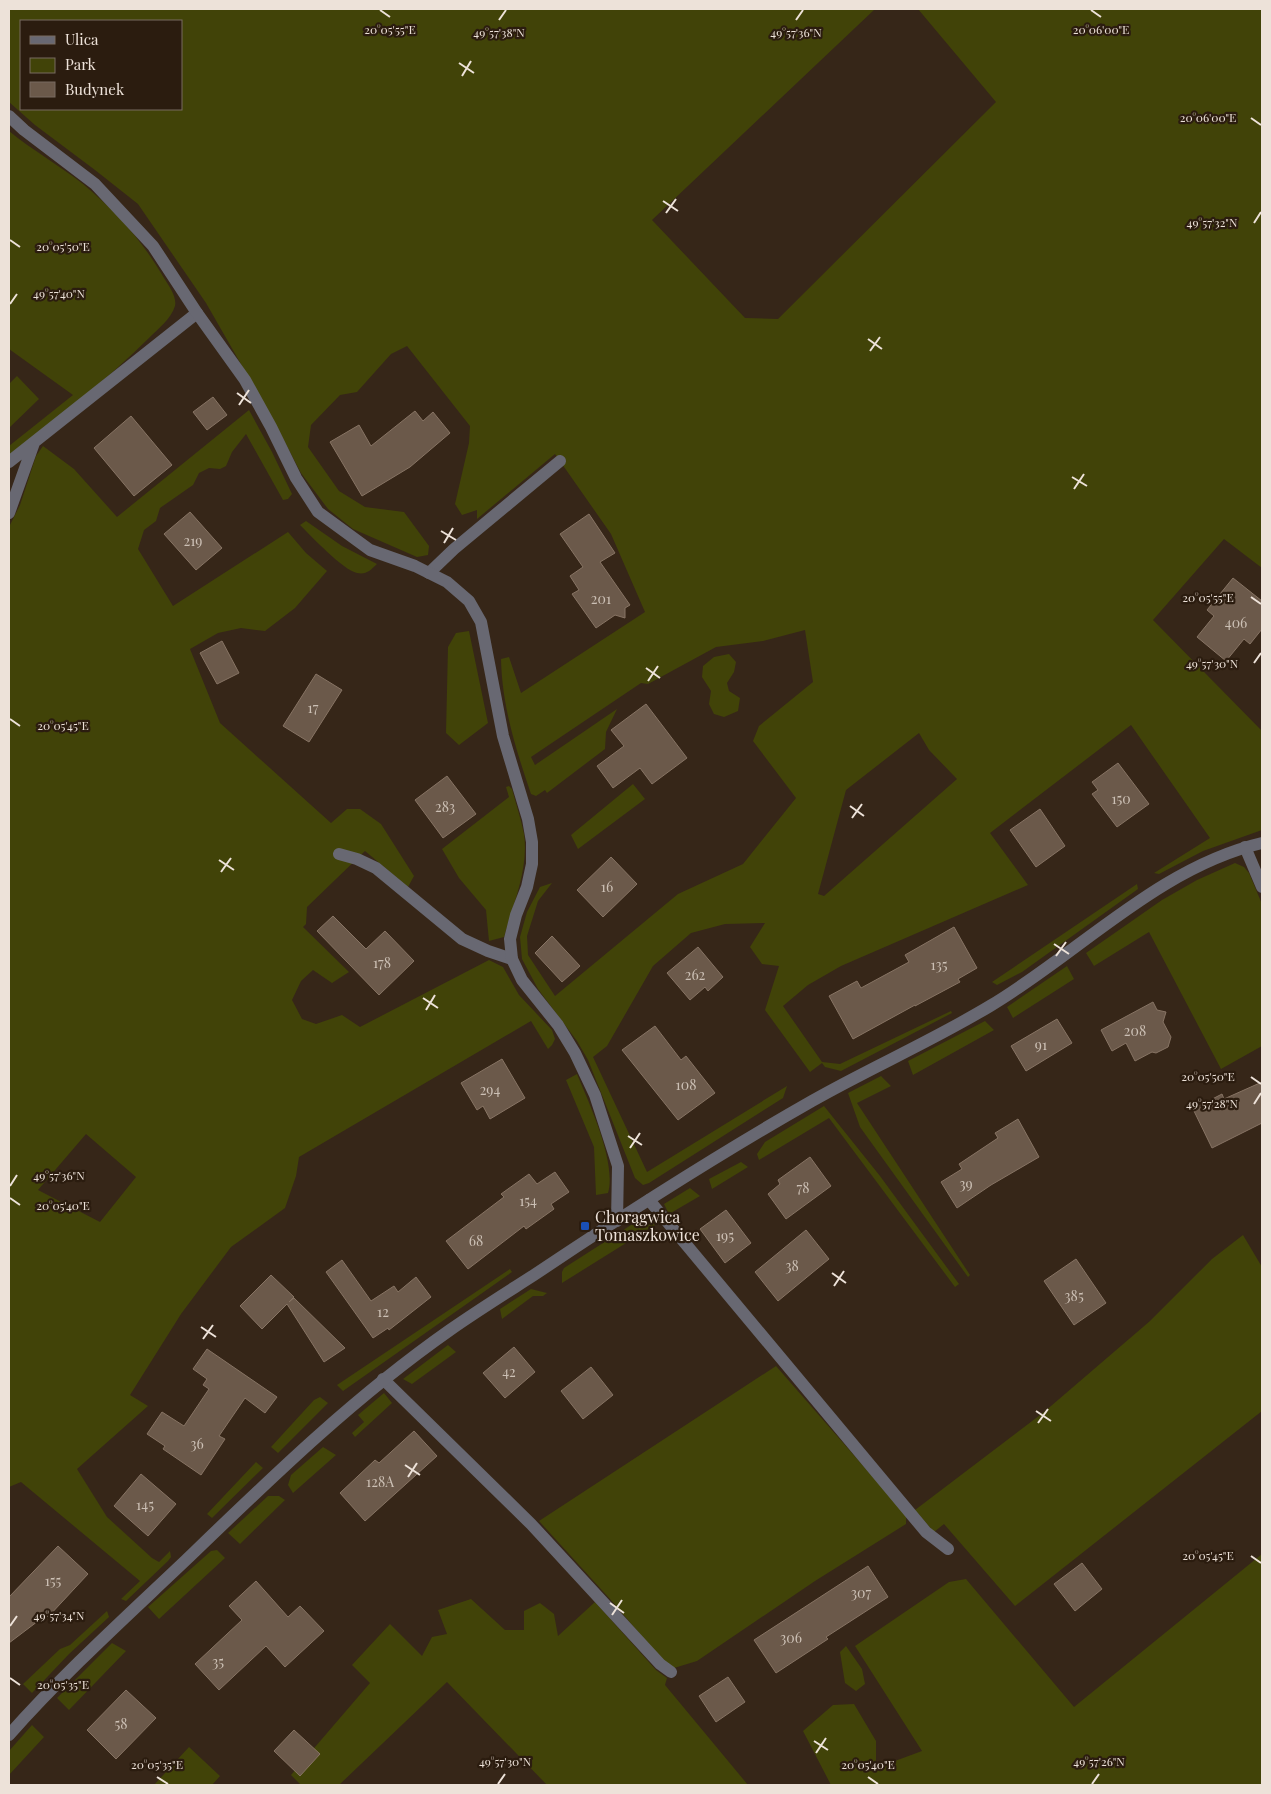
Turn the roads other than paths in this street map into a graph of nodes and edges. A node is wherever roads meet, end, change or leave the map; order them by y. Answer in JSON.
{"nodes":[{"id":1,"x":9,"y":116,"type":"edge"},
{"id":2,"x":197,"y":312,"type":"junction"},
{"id":3,"x":34,"y":443,"type":"junction"},
{"id":4,"x":560,"y":461,"type":"dead end"},
{"id":5,"x":9,"y":462,"type":"edge"},
{"id":6,"x":9,"y":513,"type":"edge"},
{"id":7,"x":429,"y":573,"type":"junction"},
{"id":8,"x":1262,"y":843,"type":"edge"},
{"id":9,"x":1245,"y":847,"type":"junction"},
{"id":10,"x":339,"y":854,"type":"dead end"},
{"id":11,"x":1262,"y":887,"type":"edge"},
{"id":12,"x":512,"y":959,"type":"junction"},
{"id":13,"x":649,"y":1200,"type":"junction"},
{"id":14,"x":617,"y":1220,"type":"junction"},
{"id":15,"x":383,"y":1379,"type":"junction"},
{"id":16,"x":948,"y":1549,"type":"dead end"},
{"id":17,"x":671,"y":1672,"type":"dead end"},
{"id":18,"x":9,"y":1735,"type":"edge"}],
"edges":[{"from":1,"to":2,"type":"street"},
{"from":2,"to":3,"type":"street"},
{"from":2,"to":7,"type":"street"},
{"from":3,"to":5,"type":"street"},
{"from":3,"to":6,"type":"street"},
{"from":4,"to":7,"type":"street"},
{"from":7,"to":12,"type":"street"},
{"from":8,"to":9,"type":"street"},
{"from":9,"to":11,"type":"street"},
{"from":9,"to":13,"type":"street"},
{"from":10,"to":12,"type":"street"},
{"from":12,"to":14,"type":"street"},
{"from":13,"to":14,"type":"street"},
{"from":13,"to":16,"type":"street"},
{"from":14,"to":15,"type":"street"},
{"from":15,"to":17,"type":"street"},
{"from":15,"to":18,"type":"street"}]}
